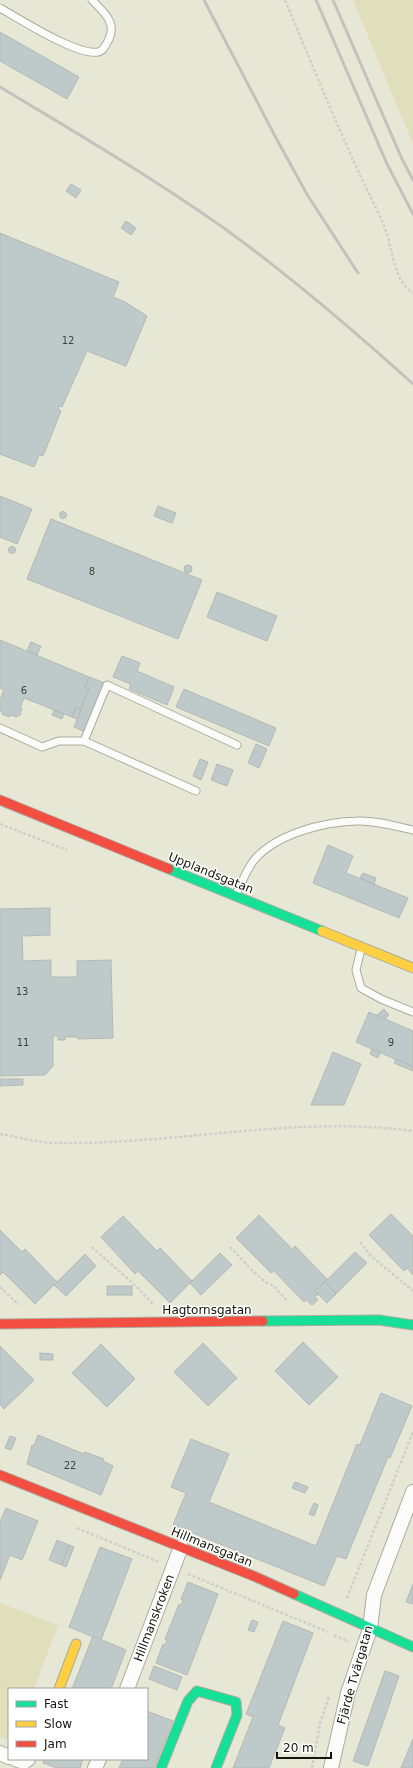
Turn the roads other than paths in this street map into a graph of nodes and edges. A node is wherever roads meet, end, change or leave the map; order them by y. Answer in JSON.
{"nodes":[{"id":1,"x":92,"y":0,"type":"edge"},
{"id":2,"x":0,"y":8,"type":"edge"},
{"id":3,"x":0,"y":728,"type":"edge"},
{"id":4,"x":84,"y":741,"type":"junction"},
{"id":5,"x":237,"y":746,"type":"dead end"},
{"id":6,"x":196,"y":791,"type":"dead end"},
{"id":7,"x":0,"y":800,"type":"edge"},
{"id":8,"x":413,"y":830,"type":"edge"},
{"id":9,"x":235,"y":896,"type":"junction"},
{"id":10,"x":361,"y":947,"type":"junction"},
{"id":11,"x":413,"y":968,"type":"edge"},
{"id":12,"x":413,"y":1012,"type":"edge"},
{"id":13,"x":0,"y":1324,"type":"edge"},
{"id":14,"x":413,"y":1325,"type":"edge"},
{"id":15,"x":0,"y":1475,"type":"edge"},
{"id":16,"x":413,"y":1492,"type":"edge"},
{"id":17,"x":181,"y":1547,"type":"junction"},
{"id":18,"x":370,"y":1628,"type":"junction"},
{"id":19,"x":76,"y":1644,"type":"dead end"},
{"id":20,"x":413,"y":1647,"type":"edge"},
{"id":21,"x":59,"y":1688,"type":"edge"},
{"id":22,"x":127,"y":1688,"type":"edge"},
{"id":23,"x":17,"y":1760,"type":"edge"},
{"id":24,"x":27,"y":1760,"type":"edge"},
{"id":25,"x":161,"y":1768,"type":"edge"},
{"id":26,"x":216,"y":1768,"type":"edge"},
{"id":27,"x":331,"y":1768,"type":"edge"}],
"edges":[{"from":1,"to":2,"type":"lane"},
{"from":3,"to":4,"type":"lane"},
{"from":4,"to":5,"type":"lane"},
{"from":4,"to":6,"type":"lane"},
{"from":7,"to":9,"type":"street","name":"Upplandsgatan"},
{"from":8,"to":9,"type":"lane"},
{"from":9,"to":10,"type":"street","name":"Upplandsgatan"},
{"from":10,"to":11,"type":"street","name":"Upplandsgatan"},
{"from":10,"to":12,"type":"lane"},
{"from":13,"to":14,"type":"street","name":"Hagtornsgatan"},
{"from":15,"to":17,"type":"street","name":"Hillmansgatan"},
{"from":16,"to":18,"type":"street","name":"Fjärde Tvärgatan"},
{"from":17,"to":18,"type":"street","name":"Hillmansgatan"},
{"from":17,"to":22,"type":"street","name":"Hillmanskroken"},
{"from":18,"to":20,"type":"street","name":"Hillmansgatan"},
{"from":18,"to":27,"type":"street","name":"Fjärde Tvärgatan"},
{"from":19,"to":21,"type":"street"},
{"from":23,"to":24,"type":"street"},
{"from":25,"to":26,"type":"street"}]}
